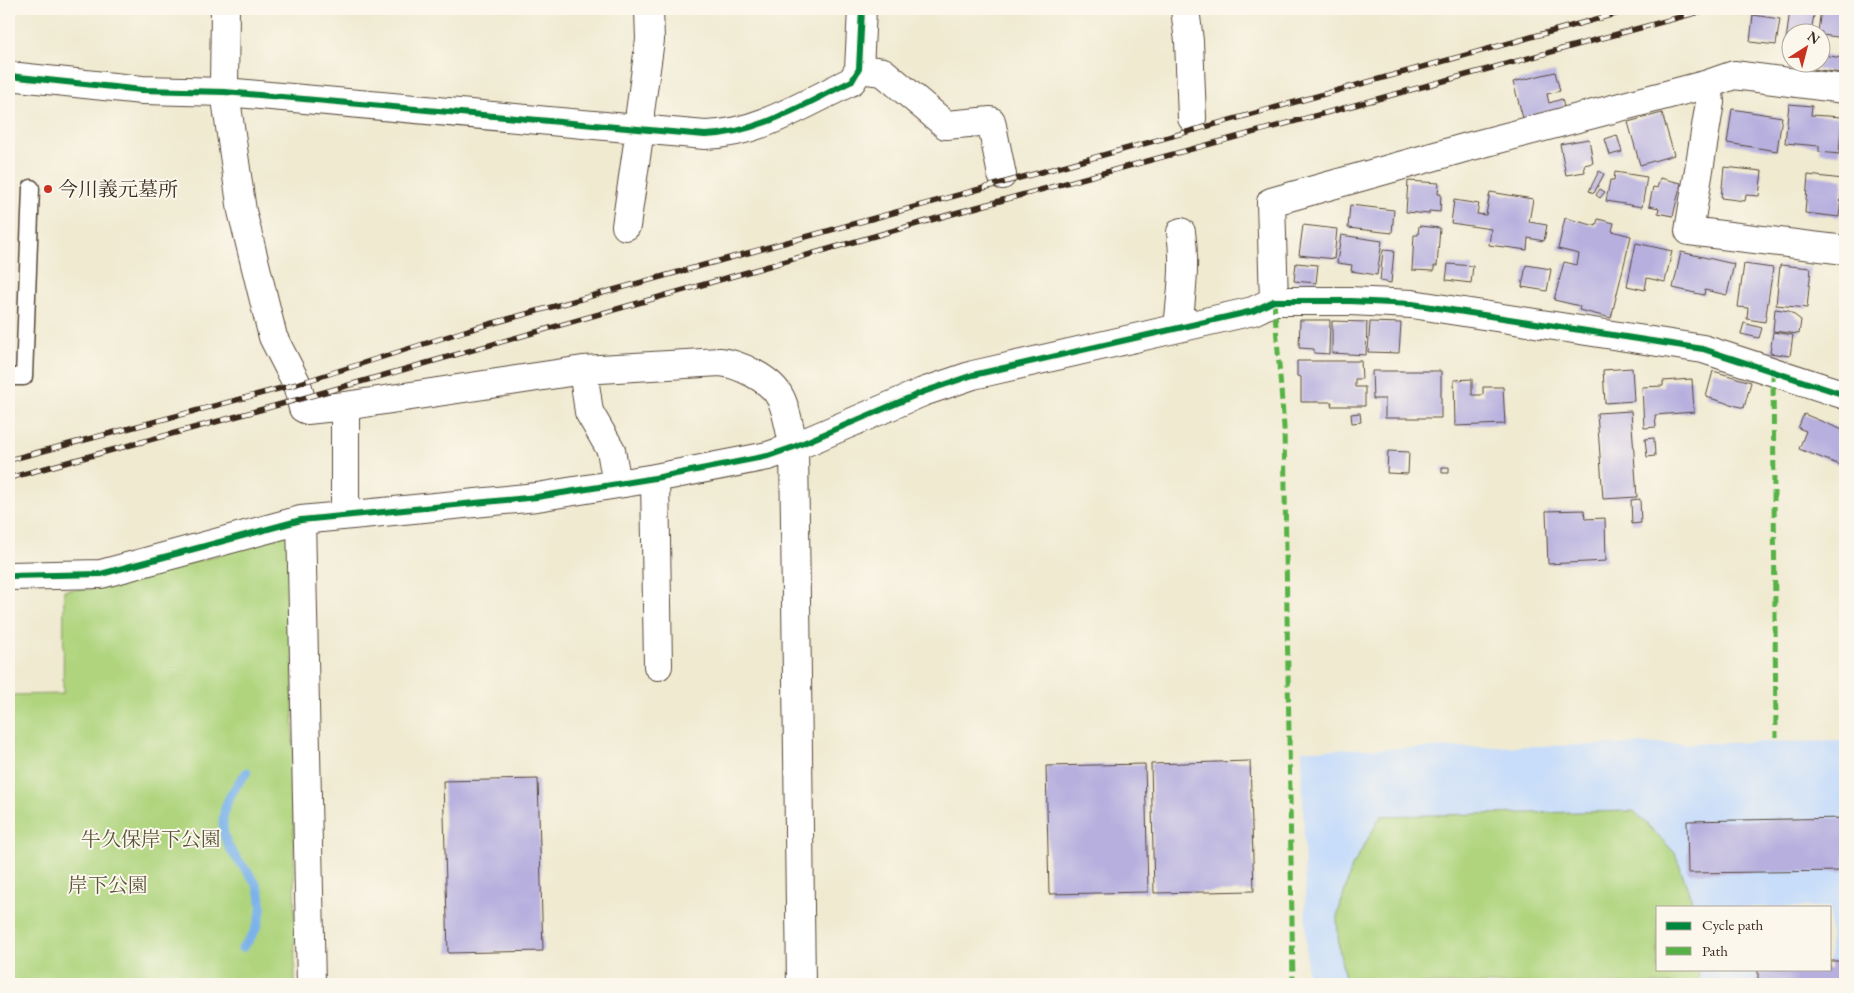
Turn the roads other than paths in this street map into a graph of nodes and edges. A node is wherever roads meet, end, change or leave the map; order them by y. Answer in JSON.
{"nodes":[{"id":1,"x":225,"y":9,"type":"edge"},
{"id":2,"x":649,"y":9,"type":"edge"},
{"id":3,"x":862,"y":9,"type":"edge"},
{"id":4,"x":1185,"y":9,"type":"edge"},
{"id":5,"x":859,"y":69,"type":"junction"},
{"id":6,"x":9,"y":82,"type":"edge"},
{"id":7,"x":1708,"y":84,"type":"junction"},
{"id":8,"x":1845,"y":89,"type":"edge"},
{"id":9,"x":225,"y":92,"type":"junction"},
{"id":10,"x":1192,"y":118,"type":"dead end"},
{"id":11,"x":640,"y":129,"type":"junction"},
{"id":12,"x":1002,"y":175,"type":"dead end"},
{"id":13,"x":32,"y":188,"type":"dead end"},
{"id":14,"x":626,"y":226,"type":"dead end"},
{"id":15,"x":1181,"y":232,"type":"dead end"},
{"id":16,"x":1845,"y":250,"type":"edge"},
{"id":17,"x":1274,"y":300,"type":"junction"},
{"id":18,"x":1178,"y":328,"type":"junction"},
{"id":19,"x":583,"y":370,"type":"junction"},
{"id":20,"x":9,"y":376,"type":"edge"},
{"id":21,"x":1845,"y":395,"type":"edge"},
{"id":22,"x":346,"y":406,"type":"junction"},
{"id":23,"x":794,"y":447,"type":"junction"},
{"id":24,"x":655,"y":478,"type":"junction"},
{"id":25,"x":618,"y":484,"type":"junction"},
{"id":26,"x":345,"y":516,"type":"junction"},
{"id":27,"x":301,"y":520,"type":"junction"},
{"id":28,"x":9,"y":576,"type":"edge"},
{"id":29,"x":658,"y":666,"type":"dead end"},
{"id":30,"x":311,"y":984,"type":"edge"},
{"id":31,"x":801,"y":984,"type":"edge"}],
"edges":[{"from":1,"to":9,"type":"street"},
{"from":2,"to":11,"type":"street"},
{"from":3,"to":5,"type":"street"},
{"from":4,"to":10,"type":"street"},
{"from":5,"to":11,"type":"street"},
{"from":5,"to":12,"type":"street"},
{"from":6,"to":9,"type":"street"},
{"from":7,"to":8,"type":"street"},
{"from":7,"to":16,"type":"street"},
{"from":7,"to":17,"type":"street"},
{"from":9,"to":11,"type":"street"},
{"from":9,"to":22,"type":"street"},
{"from":11,"to":14,"type":"street"},
{"from":13,"to":20,"type":"lane"},
{"from":15,"to":18,"type":"street"},
{"from":17,"to":18,"type":"street"},
{"from":17,"to":21,"type":"street"},
{"from":18,"to":23,"type":"street"},
{"from":19,"to":22,"type":"street"},
{"from":19,"to":23,"type":"street"},
{"from":19,"to":25,"type":"street"},
{"from":22,"to":26,"type":"street"},
{"from":23,"to":24,"type":"street"},
{"from":23,"to":31,"type":"street"},
{"from":24,"to":25,"type":"street"},
{"from":24,"to":29,"type":"street"},
{"from":25,"to":26,"type":"street"},
{"from":26,"to":27,"type":"street"},
{"from":27,"to":28,"type":"street"},
{"from":27,"to":30,"type":"street"}]}
